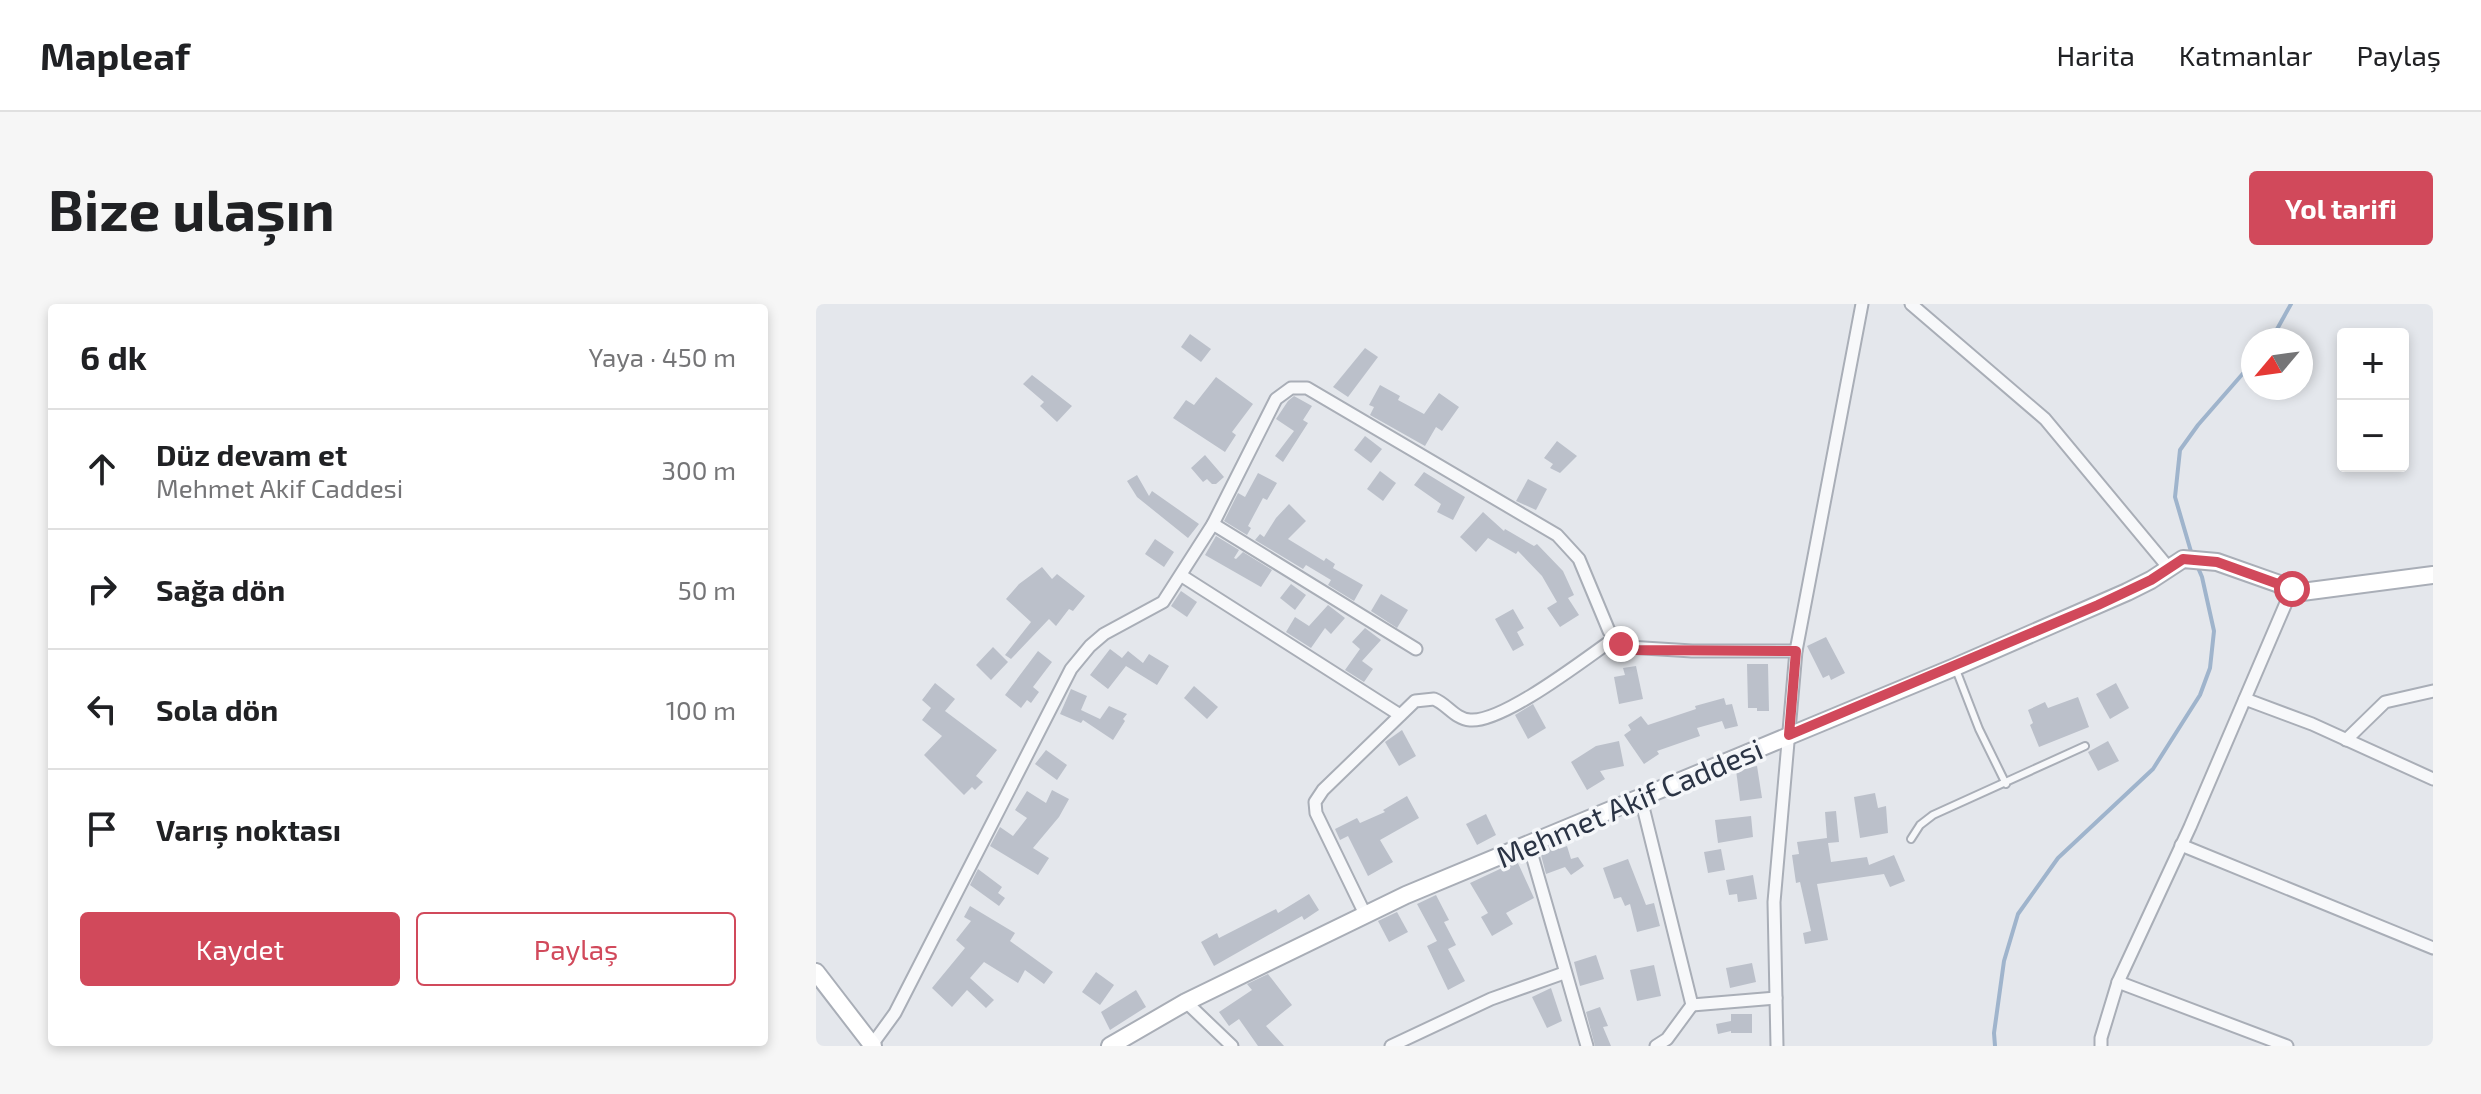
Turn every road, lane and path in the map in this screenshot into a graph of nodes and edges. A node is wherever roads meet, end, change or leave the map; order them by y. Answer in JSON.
{"nodes":[{"id":1,"x":1862,"y":304,"type":"edge"},
{"id":2,"x":1911,"y":304,"type":"edge"},
{"id":3,"x":1213,"y":524,"type":"junction"},
{"id":4,"x":2183,"y":561,"type":"junction"},
{"id":5,"x":2433,"y":575,"type":"edge"},
{"id":6,"x":1182,"y":576,"type":"junction"},
{"id":7,"x":2292,"y":589,"type":"junction"},
{"id":8,"x":1615,"y":638,"type":"junction"},
{"id":9,"x":1416,"y":649,"type":"dead end"},
{"id":10,"x":1796,"y":651,"type":"junction"},
{"id":11,"x":1955,"y":667,"type":"junction"},
{"id":12,"x":2433,"y":691,"type":"edge"},
{"id":13,"x":2245,"y":699,"type":"junction"},
{"id":14,"x":1400,"y":715,"type":"junction"},
{"id":15,"x":1789,"y":735,"type":"junction"},
{"id":16,"x":2346,"y":740,"type":"junction"},
{"id":17,"x":2085,"y":746,"type":"dead end"},
{"id":18,"x":2433,"y":779,"type":"edge"},
{"id":19,"x":2006,"y":784,"type":"junction"},
{"id":20,"x":1641,"y":799,"type":"junction"},
{"id":21,"x":1911,"y":839,"type":"dead end"},
{"id":22,"x":1529,"y":845,"type":"junction"},
{"id":23,"x":2181,"y":845,"type":"junction"},
{"id":24,"x":1365,"y":914,"type":"junction"},
{"id":25,"x":2433,"y":948,"type":"edge"},
{"id":26,"x":816,"y":972,"type":"edge"},
{"id":27,"x":1564,"y":973,"type":"junction"},
{"id":28,"x":2118,"y":982,"type":"junction"},
{"id":29,"x":1776,"y":998,"type":"junction"},
{"id":30,"x":1186,"y":1002,"type":"junction"},
{"id":31,"x":1692,"y":1005,"type":"junction"},
{"id":32,"x":1669,"y":1042,"type":"edge"},
{"id":33,"x":872,"y":1046,"type":"edge"},
{"id":34,"x":1110,"y":1046,"type":"edge"},
{"id":35,"x":1232,"y":1046,"type":"edge"},
{"id":36,"x":1391,"y":1046,"type":"edge"},
{"id":37,"x":1587,"y":1046,"type":"edge"},
{"id":38,"x":1656,"y":1046,"type":"edge"},
{"id":39,"x":1777,"y":1046,"type":"edge"},
{"id":40,"x":2101,"y":1046,"type":"edge"},
{"id":41,"x":2287,"y":1046,"type":"edge"}],
"edges":[{"from":1,"to":10,"type":"street"},
{"from":2,"to":4,"type":"street"},
{"from":3,"to":6,"type":"street"},
{"from":3,"to":8,"type":"street"},
{"from":3,"to":9,"type":"street"},
{"from":4,"to":7,"type":"street"},
{"from":4,"to":11,"type":"street","name":"Mehmet Akif Caddesi"},
{"from":5,"to":7,"type":"street"},
{"from":6,"to":14,"type":"street"},
{"from":6,"to":33,"type":"street"},
{"from":7,"to":13,"type":"street"},
{"from":8,"to":10,"type":"street"},
{"from":8,"to":14,"type":"street"},
{"from":10,"to":15,"type":"street"},
{"from":11,"to":15,"type":"street","name":"Mehmet Akif Caddesi"},
{"from":11,"to":19,"type":"lane"},
{"from":12,"to":16,"type":"street"},
{"from":13,"to":16,"type":"street"},
{"from":13,"to":23,"type":"street"},
{"from":14,"to":24,"type":"street"},
{"from":15,"to":20,"type":"street","name":"Mehmet Akif Caddesi"},
{"from":15,"to":29,"type":"street"},
{"from":16,"to":18,"type":"street"},
{"from":17,"to":19,"type":"lane"},
{"from":19,"to":21,"type":"lane"},
{"from":20,"to":22,"type":"street","name":"Mehmet Akif Caddesi"},
{"from":20,"to":31,"type":"street"},
{"from":22,"to":24,"type":"street","name":"Mehmet Akif Caddesi"},
{"from":22,"to":27,"type":"street"},
{"from":23,"to":25,"type":"street"},
{"from":23,"to":28,"type":"street"},
{"from":24,"to":30,"type":"street","name":"Mehmet Akif Caddesi"},
{"from":26,"to":33,"type":"street"},
{"from":27,"to":36,"type":"street"},
{"from":27,"to":37,"type":"street"},
{"from":28,"to":40,"type":"street"},
{"from":28,"to":41,"type":"street"},
{"from":29,"to":31,"type":"street"},
{"from":29,"to":39,"type":"street"},
{"from":30,"to":34,"type":"street","name":"Mehmet Akif Caddesi"},
{"from":30,"to":35,"type":"street"},
{"from":31,"to":32,"type":"street"},
{"from":32,"to":38,"type":"street"}]}
